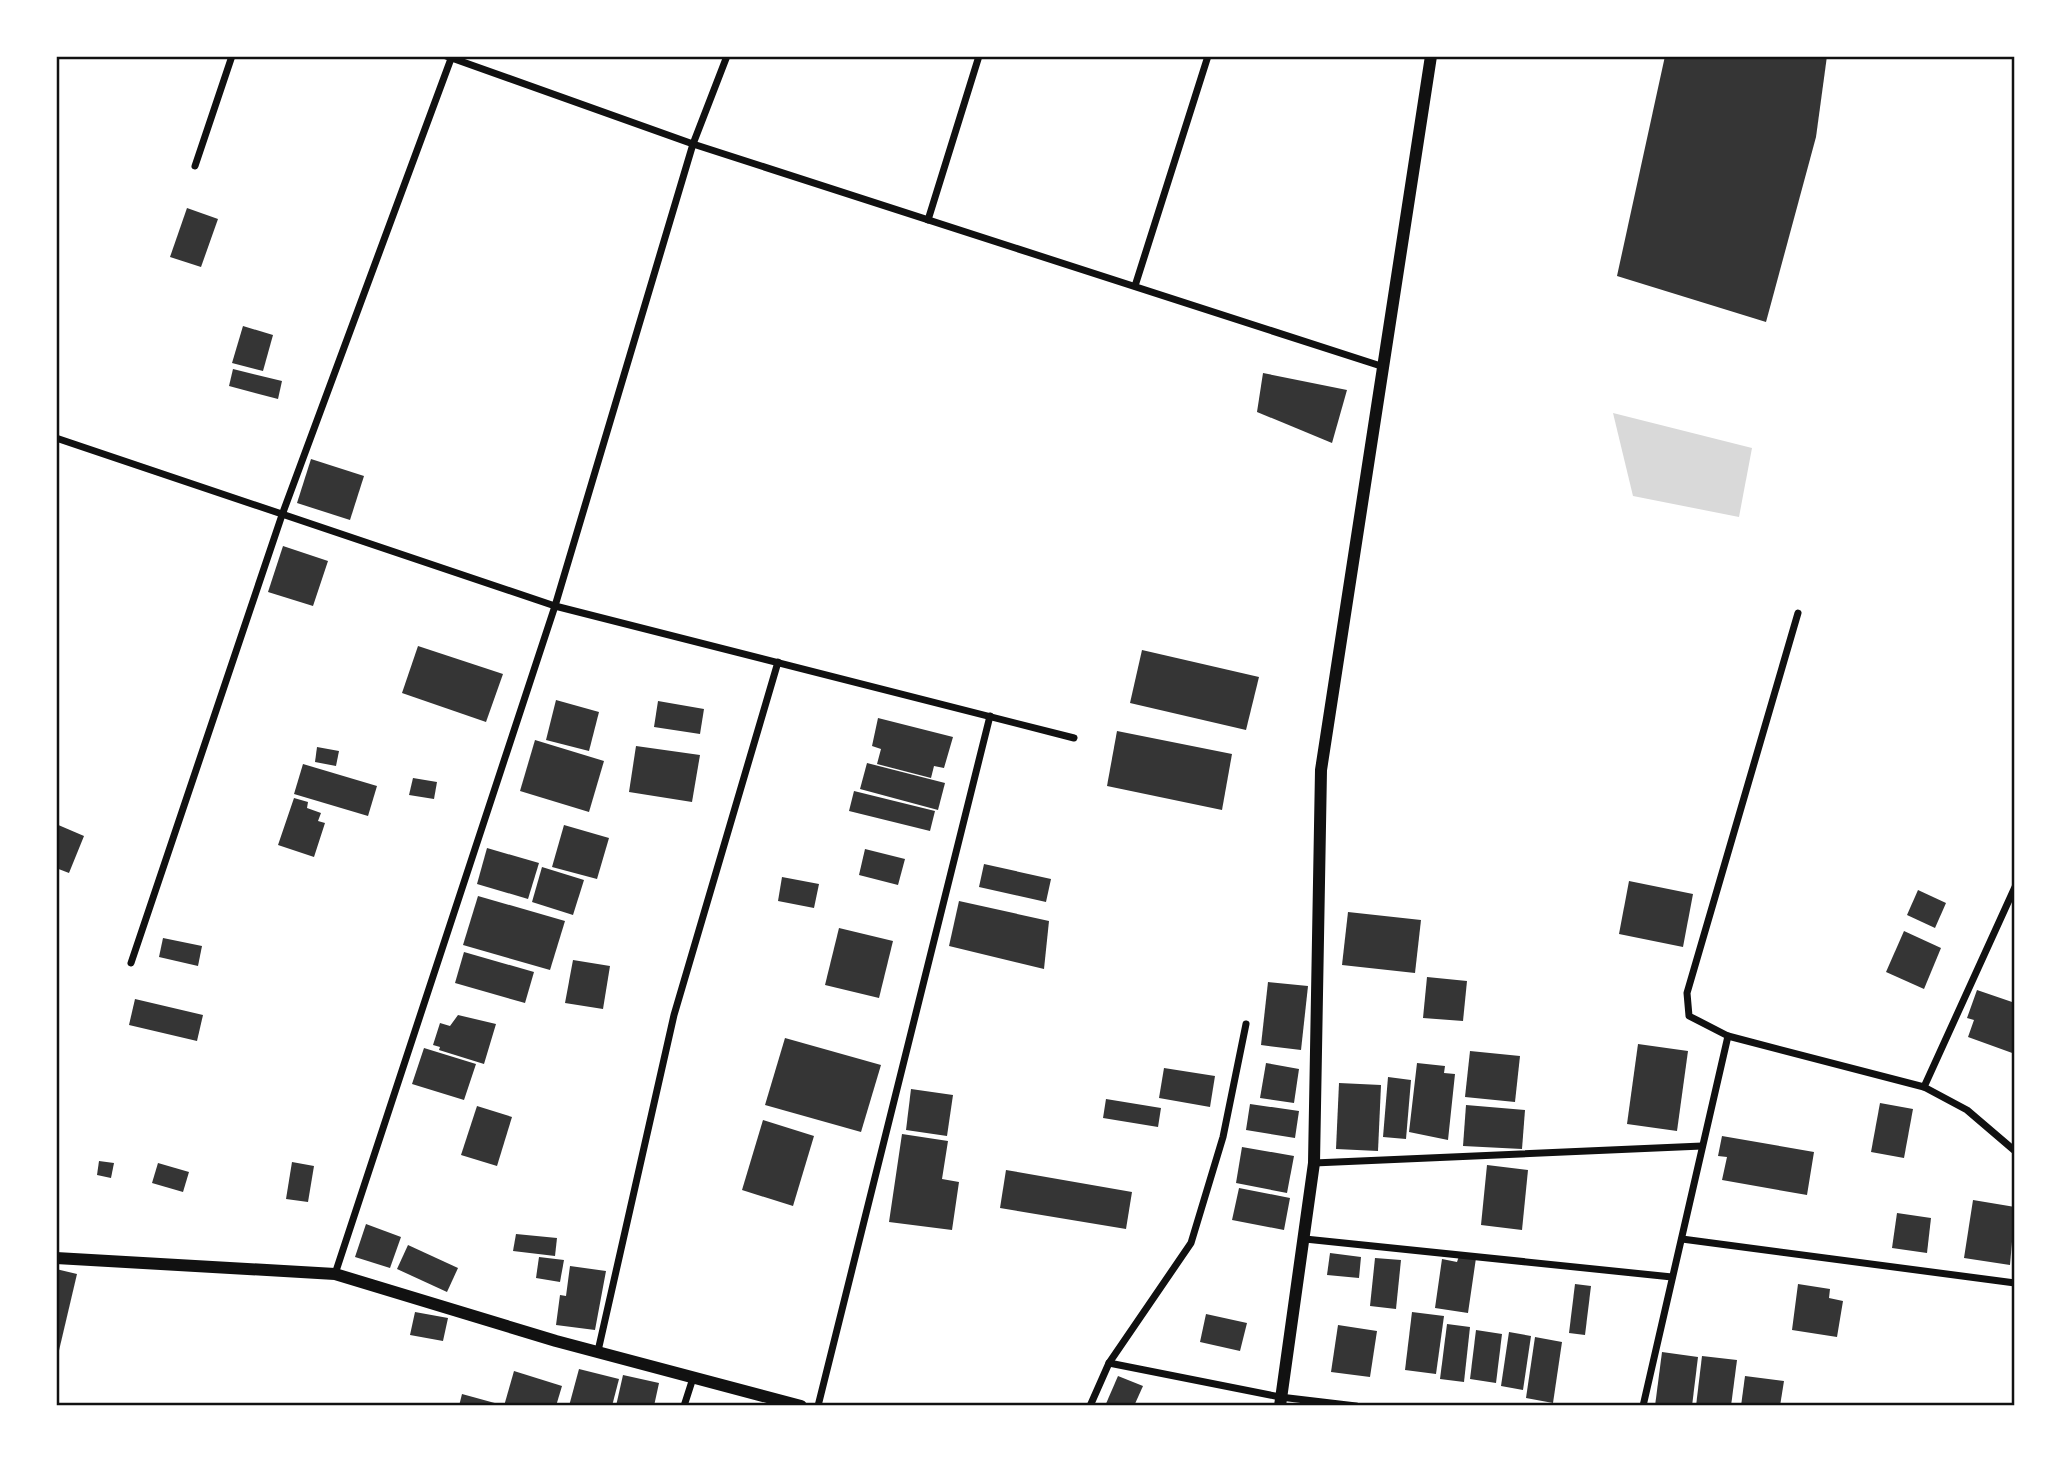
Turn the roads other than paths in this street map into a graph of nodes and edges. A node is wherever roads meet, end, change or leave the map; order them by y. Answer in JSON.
{"nodes":[{"id":1,"x":232,"y":56,"type":"edge"},
{"id":2,"x":727,"y":56,"type":"edge"},
{"id":3,"x":979,"y":56,"type":"edge"},
{"id":4,"x":1208,"y":56,"type":"edge"},
{"id":5,"x":1431,"y":56,"type":"edge"},
{"id":6,"x":450,"y":57,"type":"edge"},
{"id":7,"x":693,"y":144,"type":"junction"},
{"id":8,"x":195,"y":166,"type":"dead end"},
{"id":9,"x":928,"y":220,"type":"junction"},
{"id":10,"x":1135,"y":286,"type":"junction"},
{"id":11,"x":1384,"y":367,"type":"junction"},
{"id":12,"x":56,"y":438,"type":"edge"},
{"id":13,"x":282,"y":515,"type":"junction"},
{"id":14,"x":555,"y":606,"type":"junction"},
{"id":15,"x":1798,"y":613,"type":"dead end"},
{"id":16,"x":778,"y":662,"type":"junction"},
{"id":17,"x":989,"y":716,"type":"junction"},
{"id":18,"x":1074,"y":738,"type":"dead end"},
{"id":19,"x":2015,"y":887,"type":"edge"},
{"id":20,"x":2006,"y":906,"type":"junction"},
{"id":21,"x":2015,"y":910,"type":"edge"},
{"id":22,"x":131,"y":963,"type":"dead end"},
{"id":23,"x":1246,"y":1024,"type":"dead end"},
{"id":24,"x":1728,"y":1036,"type":"junction"},
{"id":25,"x":1924,"y":1087,"type":"junction"},
{"id":26,"x":1702,"y":1146,"type":"junction"},
{"id":27,"x":2015,"y":1152,"type":"edge"},
{"id":28,"x":1314,"y":1163,"type":"junction"},
{"id":29,"x":1306,"y":1239,"type":"junction"},
{"id":30,"x":1682,"y":1239,"type":"junction"},
{"id":31,"x":56,"y":1258,"type":"edge"},
{"id":32,"x":335,"y":1274,"type":"junction"},
{"id":33,"x":1672,"y":1277,"type":"junction"},
{"id":34,"x":2015,"y":1283,"type":"edge"},
{"id":35,"x":598,"y":1351,"type":"junction"},
{"id":36,"x":1109,"y":1363,"type":"junction"},
{"id":37,"x":693,"y":1377,"type":"junction"},
{"id":38,"x":1280,"y":1401,"type":"edge"},
{"id":39,"x":684,"y":1406,"type":"edge"},
{"id":40,"x":801,"y":1406,"type":"edge"},
{"id":41,"x":818,"y":1406,"type":"edge"},
{"id":42,"x":1090,"y":1406,"type":"edge"},
{"id":43,"x":1356,"y":1406,"type":"edge"},
{"id":44,"x":1643,"y":1406,"type":"edge"}],
"edges":[{"from":1,"to":8,"type":"street"},
{"from":2,"to":7,"type":"street"},
{"from":3,"to":9,"type":"street"},
{"from":4,"to":10,"type":"street"},
{"from":5,"to":11,"type":"street"},
{"from":6,"to":7,"type":"street"},
{"from":6,"to":13,"type":"street"},
{"from":7,"to":9,"type":"street"},
{"from":7,"to":14,"type":"street"},
{"from":9,"to":10,"type":"street"},
{"from":10,"to":11,"type":"street"},
{"from":11,"to":28,"type":"street"},
{"from":12,"to":13,"type":"street"},
{"from":13,"to":14,"type":"street"},
{"from":13,"to":22,"type":"street"},
{"from":14,"to":16,"type":"street"},
{"from":14,"to":32,"type":"street"},
{"from":15,"to":24,"type":"street"},
{"from":16,"to":17,"type":"street"},
{"from":16,"to":35,"type":"street"},
{"from":17,"to":18,"type":"street"},
{"from":17,"to":41,"type":"street"},
{"from":19,"to":20,"type":"street"},
{"from":20,"to":21,"type":"street"},
{"from":20,"to":25,"type":"street"},
{"from":23,"to":36,"type":"street"},
{"from":24,"to":25,"type":"street"},
{"from":24,"to":26,"type":"street"},
{"from":25,"to":27,"type":"street"},
{"from":26,"to":28,"type":"street"},
{"from":26,"to":30,"type":"street"},
{"from":28,"to":29,"type":"street"},
{"from":29,"to":33,"type":"street"},
{"from":29,"to":38,"type":"street"},
{"from":30,"to":33,"type":"street"},
{"from":30,"to":34,"type":"street"},
{"from":31,"to":32,"type":"street"},
{"from":32,"to":35,"type":"street"},
{"from":33,"to":44,"type":"street"},
{"from":35,"to":37,"type":"street"},
{"from":36,"to":38,"type":"street"},
{"from":36,"to":42,"type":"street"},
{"from":37,"to":39,"type":"street"},
{"from":37,"to":40,"type":"street"},
{"from":38,"to":43,"type":"street"}]}
